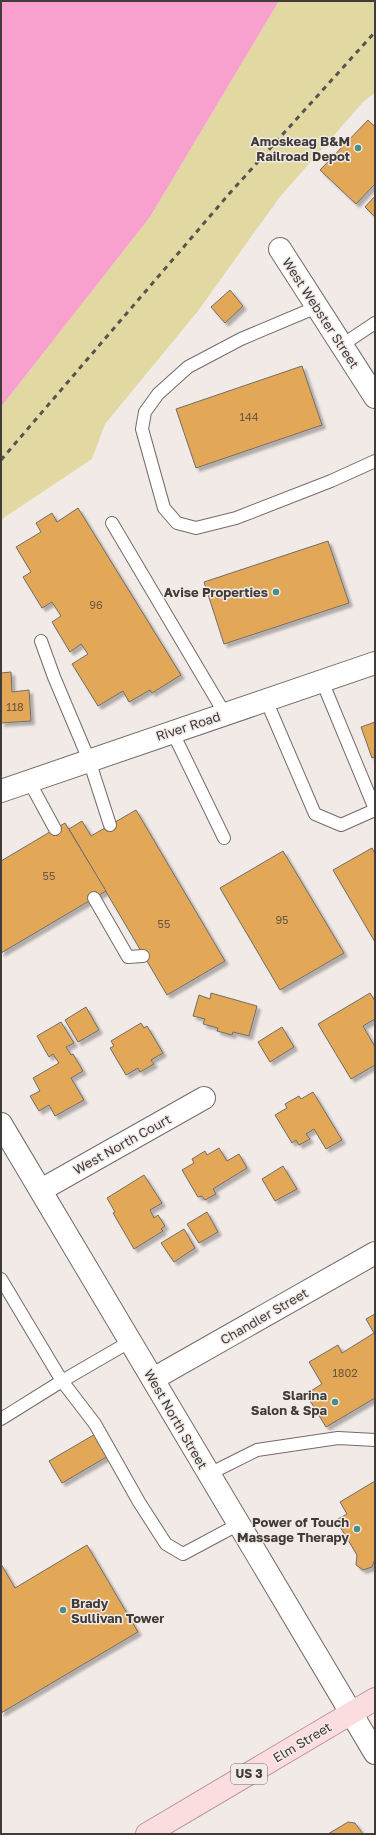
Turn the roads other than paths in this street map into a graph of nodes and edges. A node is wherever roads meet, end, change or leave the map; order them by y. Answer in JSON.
{"nodes":[{"id":1,"x":280,"y":249,"type":"dead end"},
{"id":2,"x":317,"y":307,"type":"junction"},
{"id":3,"x":375,"y":323,"type":"edge"},
{"id":4,"x":342,"y":345,"type":"junction"},
{"id":5,"x":375,"y":397,"type":"edge"},
{"id":6,"x":375,"y":461,"type":"edge"},
{"id":7,"x":112,"y":524,"type":"dead end"},
{"id":8,"x":41,"y":641,"type":"dead end"},
{"id":9,"x":375,"y":663,"type":"edge"},
{"id":10,"x":322,"y":681,"type":"junction"},
{"id":11,"x":266,"y":700,"type":"junction"},
{"id":12,"x":225,"y":714,"type":"junction"},
{"id":13,"x":172,"y":731,"type":"junction"},
{"id":14,"x":89,"y":760,"type":"junction"},
{"id":15,"x":29,"y":781,"type":"junction"},
{"id":16,"x":1,"y":790,"type":"edge"},
{"id":17,"x":375,"y":809,"type":"edge"},
{"id":18,"x":110,"y":825,"type":"dead end"},
{"id":19,"x":55,"y":829,"type":"dead end"},
{"id":20,"x":224,"y":838,"type":"dead end"},
{"id":21,"x":94,"y":898,"type":"dead end"},
{"id":22,"x":143,"y":956,"type":"dead end"},
{"id":23,"x":204,"y":1098,"type":"dead end"},
{"id":24,"x":1,"y":1124,"type":"edge"},
{"id":25,"x":41,"y":1190,"type":"junction"},
{"id":26,"x":375,"y":1253,"type":"edge"},
{"id":27,"x":1,"y":1279,"type":"edge"},
{"id":28,"x":132,"y":1341,"type":"junction"},
{"id":29,"x":153,"y":1378,"type":"junction"},
{"id":30,"x":62,"y":1381,"type":"junction"},
{"id":31,"x":1,"y":1418,"type":"edge"},
{"id":32,"x":375,"y":1440,"type":"edge"},
{"id":33,"x":209,"y":1474,"type":"junction"},
{"id":34,"x":239,"y":1524,"type":"junction"},
{"id":35,"x":375,"y":1699,"type":"edge"},
{"id":36,"x":352,"y":1713,"type":"junction"},
{"id":37,"x":375,"y":1753,"type":"edge"},
{"id":38,"x":147,"y":1834,"type":"edge"}],
"edges":[{"from":1,"to":2,"type":"street","name":"West Webster Street"},
{"from":2,"to":4,"type":"street","name":"West Webster Street"},
{"from":2,"to":6,"type":"lane"},
{"from":3,"to":4,"type":"lane"},
{"from":4,"to":5,"type":"street","name":"West Webster Street"},
{"from":7,"to":12,"type":"lane"},
{"from":8,"to":14,"type":"lane"},
{"from":9,"to":10,"type":"street","name":"River Road"},
{"from":10,"to":11,"type":"street","name":"River Road"},
{"from":10,"to":17,"type":"lane"},
{"from":11,"to":12,"type":"street","name":"River Road"},
{"from":11,"to":17,"type":"lane"},
{"from":12,"to":13,"type":"street","name":"River Road"},
{"from":13,"to":14,"type":"street","name":"River Road"},
{"from":13,"to":20,"type":"lane"},
{"from":14,"to":15,"type":"street","name":"River Road"},
{"from":14,"to":18,"type":"lane"},
{"from":15,"to":16,"type":"street","name":"River Road"},
{"from":15,"to":19,"type":"lane"},
{"from":21,"to":22,"type":"lane"},
{"from":23,"to":25,"type":"street","name":"West North Court"},
{"from":24,"to":25,"type":"street","name":"West North Street"},
{"from":25,"to":28,"type":"street","name":"West North Street"},
{"from":26,"to":29,"type":"street","name":"Chandler Street"},
{"from":27,"to":30,"type":"lane"},
{"from":28,"to":29,"type":"street","name":"West North Street"},
{"from":28,"to":30,"type":"lane"},
{"from":29,"to":33,"type":"street","name":"West North Street"},
{"from":30,"to":31,"type":"lane"},
{"from":30,"to":34,"type":"lane"},
{"from":32,"to":33,"type":"lane"},
{"from":33,"to":34,"type":"street","name":"West North Street"},
{"from":34,"to":36,"type":"street","name":"West North Street"},
{"from":35,"to":36,"type":"main road","name":"Elm Street","number":"US 3"},
{"from":36,"to":37,"type":"street","name":"West North Street"},
{"from":36,"to":38,"type":"main road","name":"Elm Street","number":"US 3"}]}
